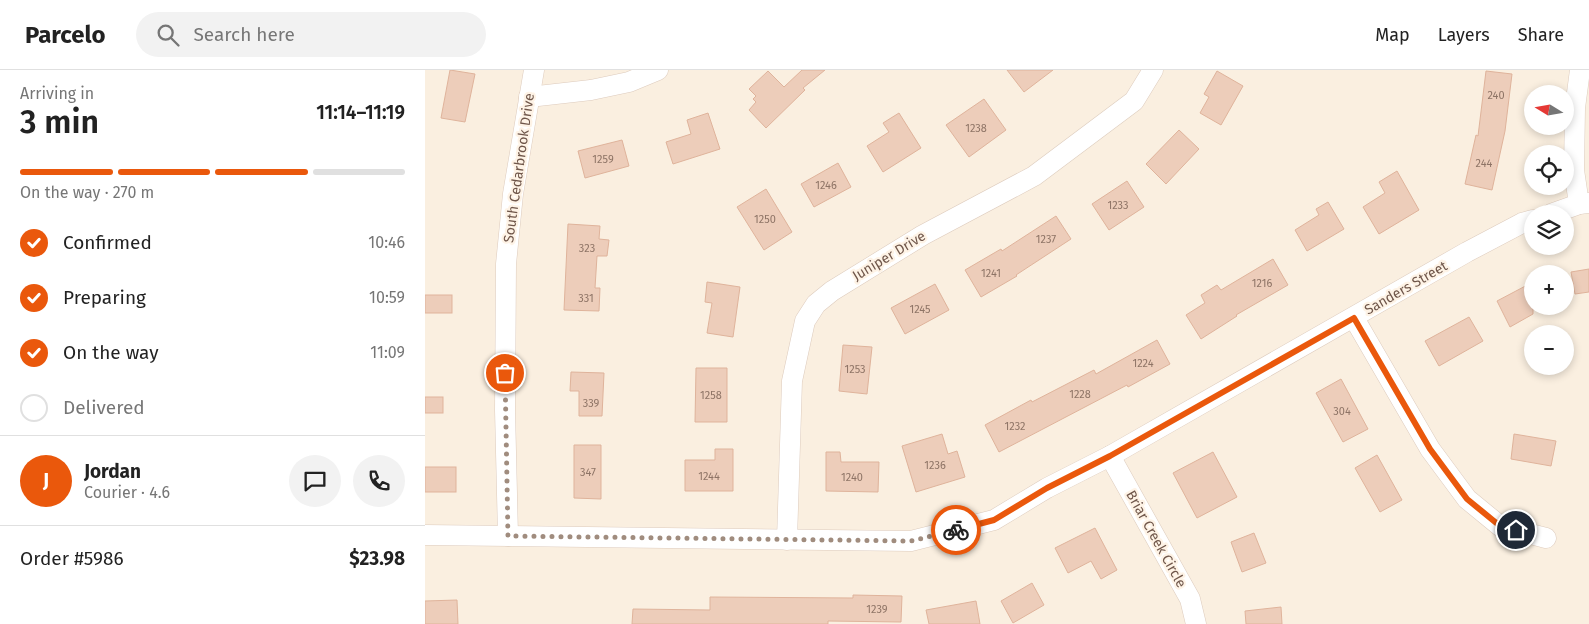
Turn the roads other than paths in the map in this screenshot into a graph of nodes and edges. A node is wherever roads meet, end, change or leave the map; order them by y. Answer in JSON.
{"nodes":[{"id":1,"x":534,"y":70,"type":"edge"},
{"id":2,"x":658,"y":70,"type":"edge"},
{"id":3,"x":1153,"y":70,"type":"edge"},
{"id":4,"x":1580,"y":70,"type":"edge"},
{"id":5,"x":529,"y":97,"type":"junction"},
{"id":6,"x":1584,"y":203,"type":"edge"},
{"id":7,"x":1524,"y":223,"type":"edge"},
{"id":8,"x":1354,"y":318,"type":"junction"},
{"id":9,"x":1110,"y":456,"type":"junction"},
{"id":10,"x":425,"y":535,"type":"edge"},
{"id":11,"x":508,"y":536,"type":"junction"},
{"id":12,"x":1546,"y":538,"type":"dead end"},
{"id":13,"x":787,"y":540,"type":"junction"},
{"id":14,"x":1196,"y":624,"type":"edge"}],
"edges":[{"from":1,"to":5,"type":"street","name":"South Cedarbrook Drive"},
{"from":2,"to":5,"type":"street"},
{"from":3,"to":13,"type":"street","name":"Juniper Drive"},
{"from":4,"to":6,"type":"street"},
{"from":5,"to":11,"type":"street","name":"South Cedarbrook Drive"},
{"from":7,"to":8,"type":"street","name":"Sanders Street"},
{"from":8,"to":9,"type":"street","name":"Sanders Street"},
{"from":8,"to":12,"type":"street"},
{"from":9,"to":13,"type":"street","name":"Sanders Street"},
{"from":9,"to":14,"type":"street","name":"Briar Creek Circle"},
{"from":10,"to":11,"type":"street","name":"Sanders Street"},
{"from":11,"to":13,"type":"street","name":"Sanders Street"}]}
